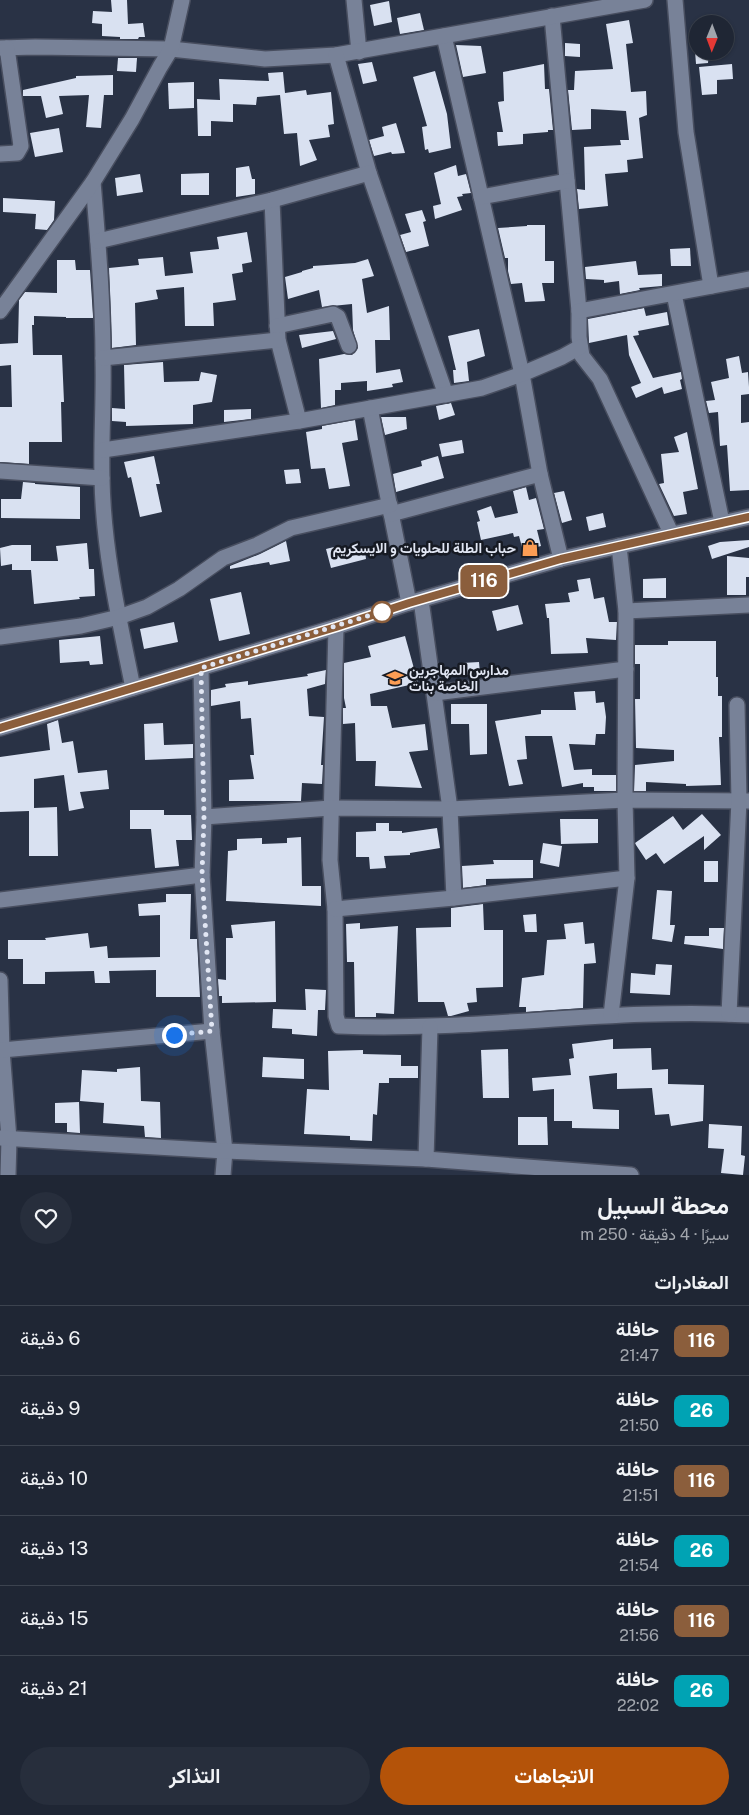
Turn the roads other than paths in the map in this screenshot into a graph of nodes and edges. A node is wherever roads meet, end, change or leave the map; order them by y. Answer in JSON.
{"nodes":[{"id":1,"x":182,"y":0,"type":"edge"},
{"id":2,"x":354,"y":0,"type":"edge"},
{"id":3,"x":645,"y":0,"type":"edge"},
{"id":4,"x":675,"y":0,"type":"edge"},
{"id":5,"x":552,"y":16,"type":"junction"},
{"id":6,"x":444,"y":36,"type":"junction"},
{"id":7,"x":3,"y":48,"type":"edge"},
{"id":8,"x":171,"y":50,"type":"junction"},
{"id":9,"x":359,"y":52,"type":"junction"},
{"id":10,"x":336,"y":55,"type":"junction"},
{"id":11,"x":0,"y":154,"type":"edge"},
{"id":12,"x":368,"y":173,"type":"junction"},
{"id":13,"x":567,"y":181,"type":"junction"},
{"id":14,"x":93,"y":182,"type":"junction"},
{"id":15,"x":481,"y":197,"type":"junction"},
{"id":16,"x":272,"y":200,"type":"junction"},
{"id":17,"x":98,"y":241,"type":"junction"},
{"id":18,"x":749,"y":279,"type":"edge"},
{"id":19,"x":710,"y":286,"type":"junction"},
{"id":20,"x":674,"y":294,"type":"junction"},
{"id":21,"x":579,"y":311,"type":"junction"},
{"id":22,"x":0,"y":312,"type":"edge"},
{"id":23,"x":278,"y":333,"type":"junction"},
{"id":24,"x":349,"y":346,"type":"dead end"},
{"id":25,"x":580,"y":347,"type":"junction"},
{"id":26,"x":104,"y":358,"type":"junction"},
{"id":27,"x":522,"y":374,"type":"junction"},
{"id":28,"x":446,"y":395,"type":"junction"},
{"id":29,"x":370,"y":408,"type":"junction"},
{"id":30,"x":299,"y":421,"type":"junction"},
{"id":31,"x":103,"y":450,"type":"junction"},
{"id":32,"x":0,"y":471,"type":"edge"},
{"id":33,"x":540,"y":474,"type":"junction"},
{"id":34,"x":102,"y":478,"type":"junction"},
{"id":35,"x":390,"y":509,"type":"junction"},
{"id":36,"x":749,"y":517,"type":"edge"},
{"id":37,"x":722,"y":522,"type":"junction"},
{"id":38,"x":671,"y":533,"type":"junction"},
{"id":39,"x":619,"y":546,"type":"junction"},
{"id":40,"x":561,"y":559,"type":"junction"},
{"id":41,"x":415,"y":602,"type":"junction"},
{"id":42,"x":749,"y":604,"type":"edge"},
{"id":43,"x":626,"y":611,"type":"junction"},
{"id":44,"x":119,"y":617,"type":"junction"},
{"id":45,"x":336,"y":627,"type":"junction"},
{"id":46,"x":0,"y":637,"type":"edge"},
{"id":47,"x":201,"y":668,"type":"junction"},
{"id":48,"x":626,"y":669,"type":"junction"},
{"id":49,"x":133,"y":688,"type":"junction"},
{"id":50,"x":435,"y":692,"type":"junction"},
{"id":51,"x":737,"y":705,"type":"dead end"},
{"id":52,"x":0,"y":728,"type":"edge"},
{"id":53,"x":625,"y":800,"type":"junction"},
{"id":54,"x":744,"y":800,"type":"edge"},
{"id":55,"x":331,"y":808,"type":"junction"},
{"id":56,"x":450,"y":809,"type":"junction"},
{"id":57,"x":204,"y":817,"type":"junction"},
{"id":58,"x":202,"y":874,"type":"junction"},
{"id":59,"x":627,"y":878,"type":"junction"},
{"id":60,"x":454,"y":898,"type":"junction"},
{"id":61,"x":0,"y":900,"type":"edge"},
{"id":62,"x":335,"y":909,"type":"junction"},
{"id":63,"x":0,"y":980,"type":"edge"},
{"id":64,"x":729,"y":1014,"type":"junction"},
{"id":65,"x":611,"y":1015,"type":"junction"},
{"id":66,"x":749,"y":1015,"type":"edge"},
{"id":67,"x":430,"y":1027,"type":"junction"},
{"id":68,"x":212,"y":1031,"type":"junction"},
{"id":69,"x":2,"y":1050,"type":"junction"},
{"id":70,"x":5,"y":1138,"type":"edge"},
{"id":71,"x":225,"y":1151,"type":"junction"},
{"id":72,"x":426,"y":1159,"type":"junction"},
{"id":73,"x":8,"y":1175,"type":"edge"},
{"id":74,"x":223,"y":1175,"type":"edge"},
{"id":75,"x":631,"y":1175,"type":"edge"}],
"edges":[{"from":1,"to":8,"type":"street"},
{"from":2,"to":9,"type":"street"},
{"from":3,"to":5,"type":"street"},
{"from":4,"to":19,"type":"street"},
{"from":5,"to":6,"type":"street"},
{"from":5,"to":13,"type":"street"},
{"from":6,"to":9,"type":"street"},
{"from":6,"to":15,"type":"street"},
{"from":7,"to":8,"type":"street"},
{"from":7,"to":11,"type":"street"},
{"from":8,"to":10,"type":"street"},
{"from":8,"to":14,"type":"street"},
{"from":9,"to":10,"type":"street"},
{"from":10,"to":12,"type":"street"},
{"from":12,"to":16,"type":"street"},
{"from":12,"to":28,"type":"street"},
{"from":13,"to":15,"type":"street"},
{"from":13,"to":21,"type":"street"},
{"from":14,"to":17,"type":"street"},
{"from":14,"to":22,"type":"street"},
{"from":15,"to":27,"type":"street"},
{"from":16,"to":17,"type":"street"},
{"from":16,"to":23,"type":"street"},
{"from":17,"to":26,"type":"street"},
{"from":18,"to":19,"type":"street"},
{"from":19,"to":20,"type":"street"},
{"from":20,"to":21,"type":"street"},
{"from":20,"to":37,"type":"street"},
{"from":21,"to":25,"type":"street"},
{"from":23,"to":24,"type":"street"},
{"from":23,"to":26,"type":"street"},
{"from":23,"to":30,"type":"street"},
{"from":25,"to":27,"type":"street"},
{"from":25,"to":38,"type":"street"},
{"from":26,"to":31,"type":"street"},
{"from":27,"to":28,"type":"street"},
{"from":27,"to":33,"type":"street"},
{"from":28,"to":29,"type":"street"},
{"from":29,"to":30,"type":"street"},
{"from":29,"to":35,"type":"street"},
{"from":30,"to":31,"type":"street"},
{"from":31,"to":34,"type":"street"},
{"from":32,"to":34,"type":"street"},
{"from":33,"to":35,"type":"street"},
{"from":33,"to":40,"type":"street"},
{"from":34,"to":44,"type":"street"},
{"from":35,"to":41,"type":"street"},
{"from":35,"to":44,"type":"street"},
{"from":36,"to":37,"type":"street"},
{"from":37,"to":38,"type":"street"},
{"from":38,"to":39,"type":"street"},
{"from":39,"to":40,"type":"street"},
{"from":39,"to":43,"type":"street"},
{"from":40,"to":41,"type":"street"},
{"from":41,"to":45,"type":"street"},
{"from":41,"to":50,"type":"street"},
{"from":42,"to":43,"type":"street"},
{"from":43,"to":48,"type":"street"},
{"from":44,"to":46,"type":"street"},
{"from":44,"to":49,"type":"street"},
{"from":45,"to":47,"type":"street"},
{"from":45,"to":55,"type":"street"},
{"from":47,"to":49,"type":"street"},
{"from":47,"to":57,"type":"street"},
{"from":48,"to":50,"type":"street"},
{"from":48,"to":53,"type":"street"},
{"from":49,"to":52,"type":"street"},
{"from":50,"to":56,"type":"street"},
{"from":51,"to":54,"type":"street"},
{"from":53,"to":54,"type":"street"},
{"from":53,"to":56,"type":"street"},
{"from":53,"to":59,"type":"street"},
{"from":54,"to":64,"type":"street"},
{"from":55,"to":56,"type":"street"},
{"from":55,"to":57,"type":"street"},
{"from":55,"to":62,"type":"street"},
{"from":56,"to":60,"type":"street"},
{"from":57,"to":58,"type":"street"},
{"from":58,"to":61,"type":"street"},
{"from":58,"to":68,"type":"street"},
{"from":59,"to":60,"type":"street"},
{"from":59,"to":65,"type":"street"},
{"from":60,"to":62,"type":"street"},
{"from":62,"to":67,"type":"street"},
{"from":63,"to":69,"type":"street"},
{"from":64,"to":65,"type":"street"},
{"from":64,"to":66,"type":"street"},
{"from":65,"to":67,"type":"street"},
{"from":67,"to":72,"type":"street"},
{"from":68,"to":69,"type":"street"},
{"from":68,"to":71,"type":"street"},
{"from":69,"to":70,"type":"street"},
{"from":70,"to":71,"type":"street"},
{"from":70,"to":73,"type":"street"},
{"from":71,"to":72,"type":"street"},
{"from":71,"to":74,"type":"street"},
{"from":72,"to":75,"type":"street"}]}
